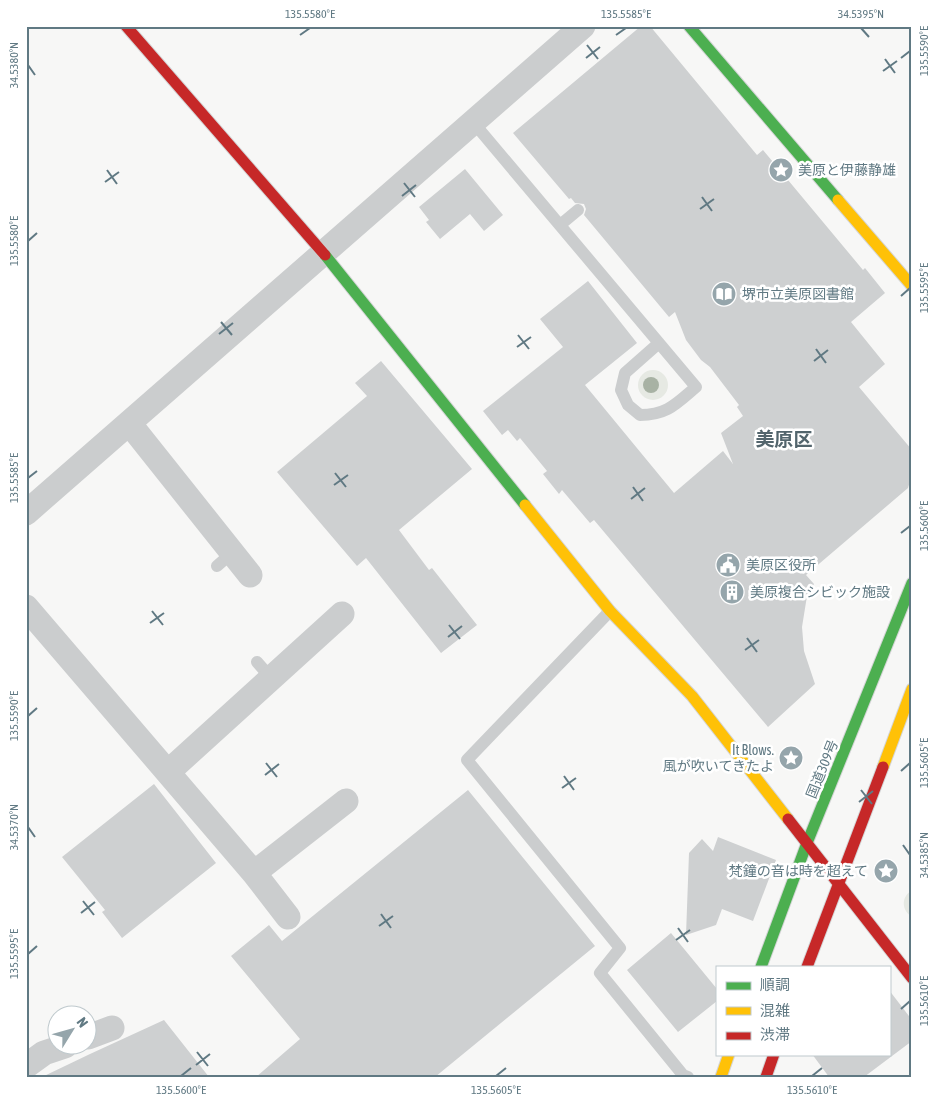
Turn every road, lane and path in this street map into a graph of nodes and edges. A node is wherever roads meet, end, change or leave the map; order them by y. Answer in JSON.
{"nodes":[{"id":1,"x":126,"y":26,"type":"edge"},
{"id":2,"x":582,"y":26,"type":"edge"},
{"id":3,"x":690,"y":26,"type":"edge"},
{"id":4,"x":473,"y":122,"type":"junction"},
{"id":5,"x":578,"y":210,"type":"dead end"},
{"id":6,"x":560,"y":226,"type":"junction"},
{"id":7,"x":323,"y":253,"type":"junction"},
{"id":8,"x":912,"y":286,"type":"edge"},
{"id":9,"x":659,"y":343,"type":"junction"},
{"id":10,"x":129,"y":423,"type":"junction"},
{"id":11,"x":26,"y":513,"type":"edge"},
{"id":12,"x":250,"y":575,"type":"dead end"},
{"id":13,"x":912,"y":583,"type":"edge"},
{"id":14,"x":26,"y":607,"type":"edge"},
{"id":15,"x":610,"y":612,"type":"junction"},
{"id":16,"x":342,"y":614,"type":"dead end"},
{"id":17,"x":912,"y":689,"type":"edge"},
{"id":18,"x":168,"y":772,"type":"junction"},
{"id":19,"x":346,"y":801,"type":"dead end"},
{"id":20,"x":807,"y":843,"type":"junction"},
{"id":21,"x":254,"y":873,"type":"junction"},
{"id":22,"x":838,"y":883,"type":"junction"},
{"id":23,"x":288,"y":917,"type":"dead end"},
{"id":24,"x":761,"y":966,"type":"edge"},
{"id":25,"x":807,"y":966,"type":"edge"},
{"id":26,"x":912,"y":978,"type":"edge"},
{"id":27,"x":112,"y":1028,"type":"dead end"},
{"id":28,"x":98,"y":1033,"type":"edge"},
{"id":29,"x":48,"y":1052,"type":"edge"},
{"id":30,"x":728,"y":1056,"type":"edge"},
{"id":31,"x":773,"y":1056,"type":"edge"},
{"id":32,"x":26,"y":1066,"type":"edge"},
{"id":33,"x":688,"y":1077,"type":"edge"},
{"id":34,"x":721,"y":1077,"type":"edge"},
{"id":35,"x":766,"y":1077,"type":"edge"}],
"edges":[{"from":1,"to":7,"type":"main road"},
{"from":2,"to":4,"type":"street"},
{"from":3,"to":8,"type":"main road"},
{"from":4,"to":6,"type":"lane"},
{"from":4,"to":7,"type":"street"},
{"from":5,"to":6,"type":"lane"},
{"from":6,"to":9,"type":"lane"},
{"from":7,"to":10,"type":"street"},
{"from":7,"to":15,"type":"main road"},
{"from":9,"to":9,"type":"lane"},
{"from":10,"to":11,"type":"street"},
{"from":10,"to":12,"type":"street"},
{"from":13,"to":20,"type":"main road","name":"国道309号"},
{"from":14,"to":18,"type":"street"},
{"from":15,"to":20,"type":"main road"},
{"from":15,"to":33,"type":"lane"},
{"from":16,"to":18,"type":"street"},
{"from":17,"to":22,"type":"main road"},
{"from":18,"to":21,"type":"street"},
{"from":19,"to":21,"type":"street"},
{"from":20,"to":22,"type":"main road"},
{"from":20,"to":24,"type":"main road","name":"国道309号"},
{"from":21,"to":23,"type":"street"},
{"from":22,"to":25,"type":"main road"},
{"from":22,"to":26,"type":"main road"},
{"from":27,"to":28,"type":"street"},
{"from":29,"to":32,"type":"street"},
{"from":30,"to":34,"type":"main road"},
{"from":31,"to":35,"type":"main road"}]}
